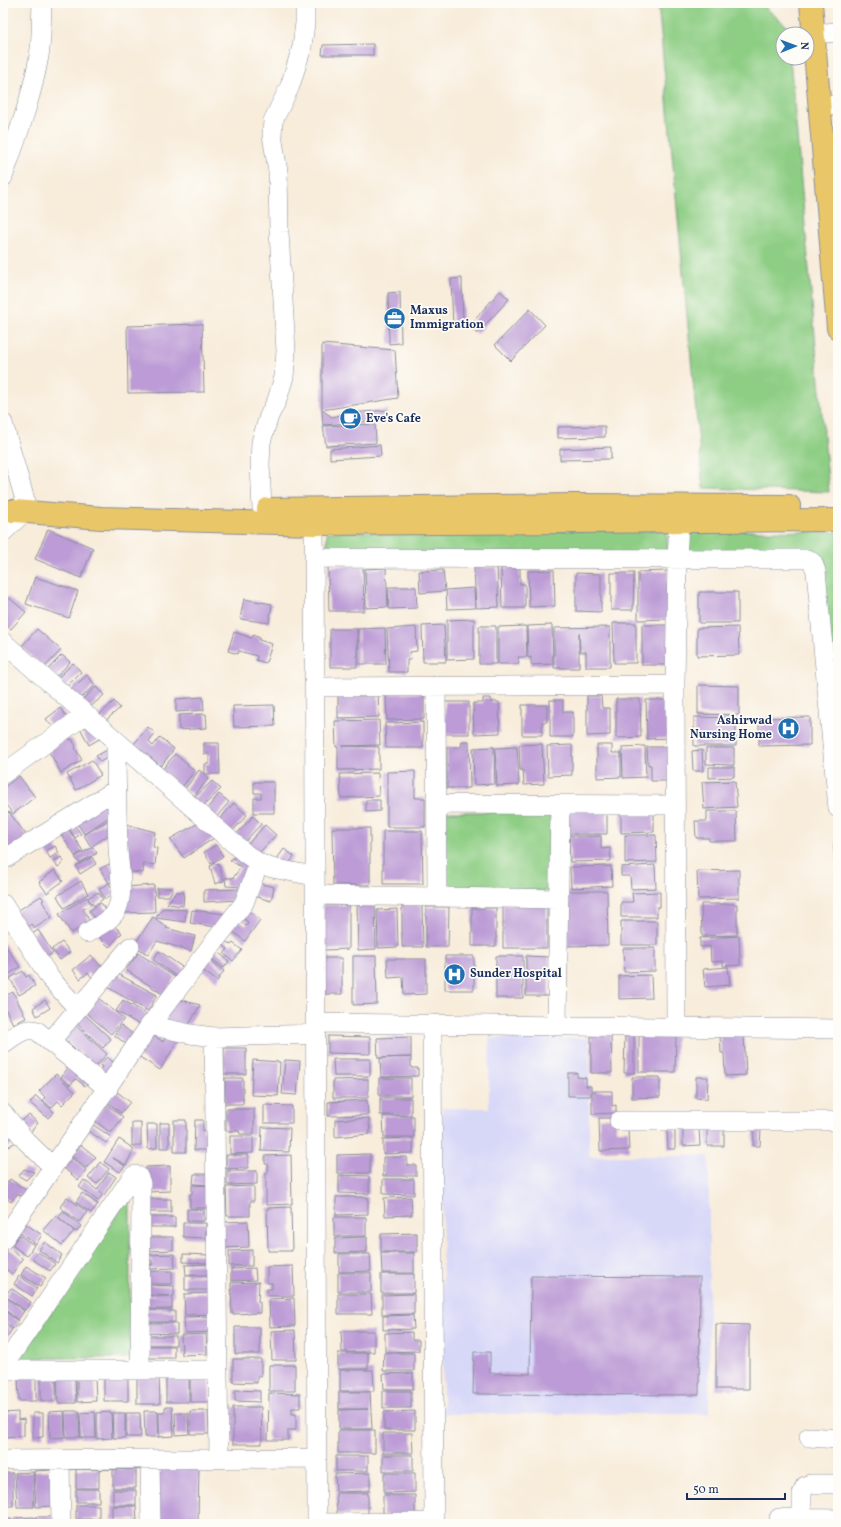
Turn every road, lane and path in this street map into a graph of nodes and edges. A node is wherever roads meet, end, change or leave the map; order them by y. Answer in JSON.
{"nodes":[{"id":1,"x":42,"y":3,"type":"edge"},
{"id":2,"x":306,"y":3,"type":"edge"},
{"id":3,"x":811,"y":3,"type":"edge"},
{"id":4,"x":823,"y":3,"type":"edge"},
{"id":5,"x":832,"y":33,"type":"edge"},
{"id":6,"x":835,"y":105,"type":"edge"},
{"id":7,"x":838,"y":168,"type":"edge"},
{"id":8,"x":3,"y":177,"type":"edge"},
{"id":9,"x":838,"y":328,"type":"edge"},
{"id":10,"x":3,"y":423,"type":"edge"},
{"id":11,"x":3,"y":501,"type":"edge"},
{"id":12,"x":838,"y":506,"type":"edge"},
{"id":13,"x":17,"y":508,"type":"edge"},
{"id":14,"x":262,"y":509,"type":"junction"},
{"id":15,"x":679,"y":513,"type":"junction"},
{"id":16,"x":314,"y":516,"type":"junction"},
{"id":17,"x":838,"y":520,"type":"edge"},
{"id":18,"x":3,"y":532,"type":"edge"},
{"id":19,"x":314,"y":558,"type":"junction"},
{"id":20,"x":677,"y":559,"type":"junction"},
{"id":21,"x":3,"y":642,"type":"edge"},
{"id":22,"x":675,"y":685,"type":"junction"},
{"id":23,"x":314,"y":686,"type":"junction"},
{"id":24,"x":436,"y":686,"type":"junction"},
{"id":25,"x":86,"y":715,"type":"junction"},
{"id":26,"x":116,"y":741,"type":"junction"},
{"id":27,"x":3,"y":774,"type":"edge"},
{"id":28,"x":117,"y":789,"type":"junction"},
{"id":29,"x":437,"y":804,"type":"junction"},
{"id":30,"x":560,"y":805,"type":"junction"},
{"id":31,"x":675,"y":805,"type":"junction"},
{"id":32,"x":838,"y":808,"type":"edge"},
{"id":33,"x":3,"y":860,"type":"edge"},
{"id":34,"x":259,"y":863,"type":"junction"},
{"id":35,"x":314,"y":886,"type":"junction"},
{"id":36,"x":437,"y":897,"type":"junction"},
{"id":37,"x":559,"y":899,"type":"junction"},
{"id":38,"x":3,"y":904,"type":"edge"},
{"id":39,"x":87,"y":933,"type":"dead end"},
{"id":40,"x":130,"y":947,"type":"dead end"},
{"id":41,"x":78,"y":1008,"type":"junction"},
{"id":42,"x":432,"y":1024,"type":"junction"},
{"id":43,"x":150,"y":1025,"type":"junction"},
{"id":44,"x":557,"y":1026,"type":"junction"},
{"id":45,"x":676,"y":1027,"type":"junction"},
{"id":46,"x":316,"y":1029,"type":"junction"},
{"id":47,"x":838,"y":1029,"type":"edge"},
{"id":48,"x":214,"y":1037,"type":"junction"},
{"id":49,"x":50,"y":1042,"type":"junction"},
{"id":50,"x":3,"y":1044,"type":"edge"},
{"id":51,"x":108,"y":1089,"type":"junction"},
{"id":52,"x":3,"y":1113,"type":"edge"},
{"id":53,"x":619,"y":1121,"type":"dead end"},
{"id":54,"x":838,"y":1121,"type":"edge"},
{"id":55,"x":53,"y":1167,"type":"junction"},
{"id":56,"x":3,"y":1240,"type":"edge"},
{"id":57,"x":3,"y":1367,"type":"edge"},
{"id":58,"x":3,"y":1370,"type":"edge"},
{"id":59,"x":140,"y":1370,"type":"junction"},
{"id":60,"x":218,"y":1370,"type":"junction"},
{"id":61,"x":809,"y":1437,"type":"dead end"},
{"id":62,"x":838,"y":1439,"type":"edge"},
{"id":63,"x":219,"y":1458,"type":"junction"},
{"id":64,"x":316,"y":1458,"type":"junction"},
{"id":65,"x":150,"y":1459,"type":"junction"},
{"id":66,"x":3,"y":1460,"type":"edge"},
{"id":67,"x":60,"y":1460,"type":"junction"},
{"id":68,"x":838,"y":1484,"type":"edge"},
{"id":69,"x":779,"y":1518,"type":"dead end"},
{"id":70,"x":802,"y":1518,"type":"junction"},
{"id":71,"x":838,"y":1519,"type":"edge"},
{"id":72,"x":434,"y":1523,"type":"edge"},
{"id":73,"x":61,"y":1524,"type":"edge"},
{"id":74,"x":151,"y":1524,"type":"edge"},
{"id":75,"x":317,"y":1524,"type":"edge"}],
"edges":[{"from":1,"to":8,"type":"street"},
{"from":2,"to":14,"type":"street"},
{"from":3,"to":9,"type":"main road"},
{"from":4,"to":5,"type":"main road"},
{"from":5,"to":6,"type":"main road"},
{"from":6,"to":7,"type":"main road"},
{"from":10,"to":13,"type":"street"},
{"from":11,"to":13,"type":"main road"},
{"from":12,"to":15,"type":"main road"},
{"from":13,"to":14,"type":"main road"},
{"from":13,"to":16,"type":"main road"},
{"from":13,"to":18,"type":"street"},
{"from":14,"to":16,"type":"main road"},
{"from":15,"to":16,"type":"main road"},
{"from":15,"to":17,"type":"main road"},
{"from":15,"to":20,"type":"street"},
{"from":16,"to":19,"type":"street"},
{"from":19,"to":20,"type":"street"},
{"from":19,"to":23,"type":"street"},
{"from":20,"to":22,"type":"street"},
{"from":20,"to":32,"type":"street"},
{"from":21,"to":25,"type":"street"},
{"from":22,"to":24,"type":"street"},
{"from":22,"to":31,"type":"street"},
{"from":23,"to":24,"type":"street"},
{"from":23,"to":35,"type":"street"},
{"from":24,"to":29,"type":"street"},
{"from":25,"to":26,"type":"street"},
{"from":25,"to":27,"type":"street"},
{"from":26,"to":28,"type":"street"},
{"from":26,"to":34,"type":"street"},
{"from":28,"to":33,"type":"street"},
{"from":28,"to":39,"type":"street"},
{"from":29,"to":30,"type":"street"},
{"from":29,"to":36,"type":"street"},
{"from":30,"to":31,"type":"street"},
{"from":30,"to":37,"type":"street"},
{"from":31,"to":45,"type":"street"},
{"from":34,"to":35,"type":"street"},
{"from":34,"to":43,"type":"street"},
{"from":35,"to":36,"type":"street"},
{"from":35,"to":46,"type":"street"},
{"from":36,"to":37,"type":"street"},
{"from":37,"to":44,"type":"street"},
{"from":38,"to":41,"type":"street"},
{"from":40,"to":41,"type":"street"},
{"from":41,"to":49,"type":"street"},
{"from":42,"to":44,"type":"street"},
{"from":42,"to":46,"type":"street"},
{"from":42,"to":72,"type":"street"},
{"from":43,"to":48,"type":"street"},
{"from":43,"to":51,"type":"street"},
{"from":44,"to":45,"type":"street"},
{"from":45,"to":47,"type":"street"},
{"from":46,"to":48,"type":"street"},
{"from":46,"to":64,"type":"street"},
{"from":48,"to":60,"type":"street"},
{"from":49,"to":50,"type":"street"},
{"from":49,"to":51,"type":"street"},
{"from":51,"to":55,"type":"street"},
{"from":52,"to":55,"type":"street"},
{"from":53,"to":54,"type":"street"},
{"from":55,"to":56,"type":"street"},
{"from":57,"to":59,"type":"street"},
{"from":58,"to":59,"type":"street"},
{"from":59,"to":60,"type":"street"},
{"from":60,"to":63,"type":"street"},
{"from":61,"to":62,"type":"street"},
{"from":63,"to":64,"type":"street"},
{"from":63,"to":65,"type":"street"},
{"from":64,"to":75,"type":"street"},
{"from":65,"to":67,"type":"street"},
{"from":65,"to":74,"type":"street"},
{"from":66,"to":67,"type":"street"},
{"from":67,"to":73,"type":"street"},
{"from":68,"to":70,"type":"street"},
{"from":69,"to":70,"type":"street"},
{"from":70,"to":71,"type":"street"},
{"from":72,"to":75,"type":"street"}]}
